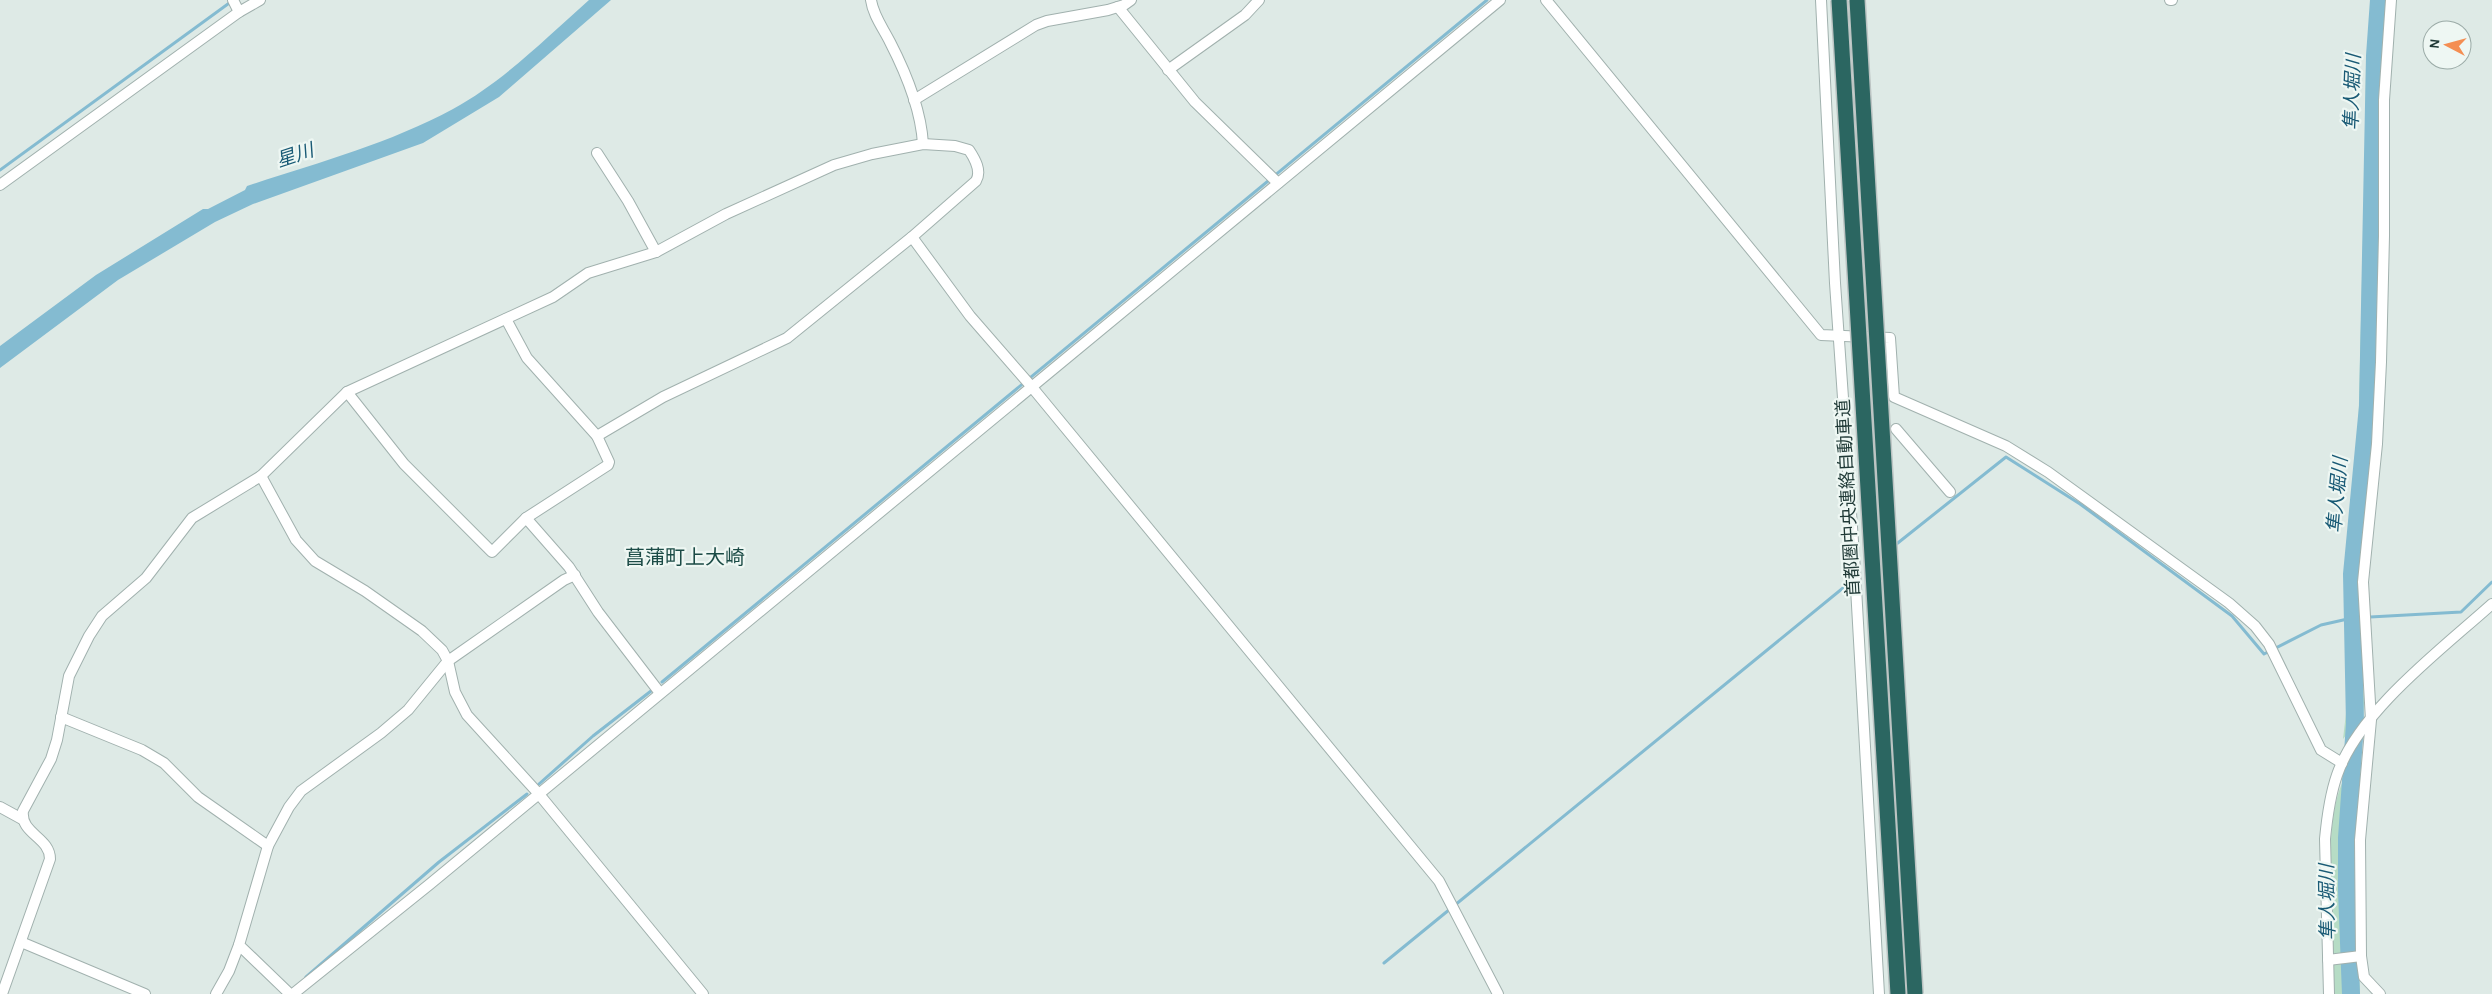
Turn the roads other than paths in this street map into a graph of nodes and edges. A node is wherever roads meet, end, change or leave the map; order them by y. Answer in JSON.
{"nodes":[{"id":1,"x":260,"y":0,"type":"edge"},
{"id":2,"x":871,"y":0,"type":"edge"},
{"id":3,"x":1131,"y":0,"type":"edge"},
{"id":4,"x":1259,"y":0,"type":"edge"},
{"id":5,"x":1500,"y":0,"type":"edge"},
{"id":6,"x":1546,"y":0,"type":"edge"},
{"id":7,"x":1821,"y":0,"type":"edge"},
{"id":8,"x":1839,"y":0,"type":"edge"},
{"id":9,"x":1856,"y":0,"type":"edge"},
{"id":10,"x":2391,"y":0,"type":"edge"},
{"id":11,"x":236,"y":6,"type":"edge"},
{"id":12,"x":1118,"y":7,"type":"junction"},
{"id":13,"x":1168,"y":70,"type":"junction"},
{"id":14,"x":914,"y":100,"type":"junction"},
{"id":15,"x":923,"y":144,"type":"junction"},
{"id":16,"x":597,"y":153,"type":"dead end"},
{"id":17,"x":1278,"y":182,"type":"junction"},
{"id":18,"x":0,"y":184,"type":"edge"},
{"id":19,"x":912,"y":237,"type":"junction"},
{"id":20,"x":656,"y":252,"type":"junction"},
{"id":21,"x":506,"y":319,"type":"junction"},
{"id":22,"x":1838,"y":338,"type":"junction"},
{"id":23,"x":1032,"y":386,"type":"junction"},
{"id":24,"x":347,"y":392,"type":"junction"},
{"id":25,"x":1896,"y":429,"type":"dead end"},
{"id":26,"x":597,"y":436,"type":"junction"},
{"id":27,"x":261,"y":476,"type":"junction"},
{"id":28,"x":1950,"y":492,"type":"dead end"},
{"id":29,"x":526,"y":518,"type":"junction"},
{"id":30,"x":575,"y":575,"type":"junction"},
{"id":31,"x":2492,"y":604,"type":"edge"},
{"id":32,"x":448,"y":661,"type":"junction"},
{"id":33,"x":660,"y":694,"type":"junction"},
{"id":34,"x":61,"y":717,"type":"junction"},
{"id":35,"x":2371,"y":720,"type":"junction"},
{"id":36,"x":2342,"y":763,"type":"junction"},
{"id":37,"x":538,"y":793,"type":"junction"},
{"id":38,"x":0,"y":808,"type":"edge"},
{"id":39,"x":22,"y":819,"type":"junction"},
{"id":40,"x":268,"y":846,"type":"junction"},
{"id":41,"x":21,"y":942,"type":"junction"},
{"id":42,"x":238,"y":945,"type":"junction"},
{"id":43,"x":2359,"y":956,"type":"junction"},
{"id":44,"x":2329,"y":959,"type":"junction"},
{"id":45,"x":2,"y":994,"type":"edge"},
{"id":46,"x":145,"y":994,"type":"edge"},
{"id":47,"x":216,"y":994,"type":"edge"},
{"id":48,"x":292,"y":994,"type":"edge"},
{"id":49,"x":703,"y":994,"type":"edge"},
{"id":50,"x":1498,"y":994,"type":"edge"},
{"id":51,"x":1879,"y":994,"type":"edge"},
{"id":52,"x":1898,"y":994,"type":"edge"},
{"id":53,"x":1915,"y":994,"type":"edge"},
{"id":54,"x":2329,"y":994,"type":"edge"},
{"id":55,"x":2380,"y":994,"type":"edge"}],
"edges":[{"from":1,"to":11,"type":"street"},
{"from":2,"to":14,"type":"street"},
{"from":3,"to":12,"type":"street"},
{"from":4,"to":13,"type":"street"},
{"from":5,"to":17,"type":"street"},
{"from":6,"to":22,"type":"street"},
{"from":7,"to":22,"type":"street"},
{"from":8,"to":52,"type":"highway","name":"首都圏中央連絡自動車道","bridge":true},
{"from":9,"to":53,"type":"highway","name":"首都圏中央連絡自動車道","bridge":true},
{"from":10,"to":35,"type":"street"},
{"from":11,"to":18,"type":"street"},
{"from":12,"to":13,"type":"street"},
{"from":12,"to":14,"type":"street"},
{"from":13,"to":17,"type":"street"},
{"from":14,"to":15,"type":"street"},
{"from":15,"to":19,"type":"street"},
{"from":15,"to":20,"type":"street"},
{"from":16,"to":20,"type":"street"},
{"from":17,"to":23,"type":"street"},
{"from":19,"to":23,"type":"street"},
{"from":19,"to":26,"type":"street"},
{"from":20,"to":21,"type":"street"},
{"from":21,"to":24,"type":"street"},
{"from":21,"to":26,"type":"street"},
{"from":22,"to":36,"type":"street"},
{"from":22,"to":51,"type":"street"},
{"from":23,"to":33,"type":"street"},
{"from":23,"to":50,"type":"street"},
{"from":24,"to":27,"type":"street"},
{"from":24,"to":29,"type":"street"},
{"from":25,"to":28,"type":"street"},
{"from":26,"to":29,"type":"street"},
{"from":27,"to":32,"type":"street"},
{"from":27,"to":34,"type":"street"},
{"from":29,"to":30,"type":"street"},
{"from":30,"to":32,"type":"street"},
{"from":30,"to":33,"type":"street"},
{"from":31,"to":35,"type":"street"},
{"from":32,"to":37,"type":"street"},
{"from":32,"to":40,"type":"street"},
{"from":33,"to":37,"type":"street"},
{"from":34,"to":39,"type":"street"},
{"from":34,"to":40,"type":"street"},
{"from":35,"to":36,"type":"street"},
{"from":35,"to":43,"type":"street"},
{"from":36,"to":44,"type":"street"},
{"from":37,"to":48,"type":"street"},
{"from":37,"to":49,"type":"street"},
{"from":38,"to":39,"type":"street"},
{"from":39,"to":41,"type":"street"},
{"from":40,"to":42,"type":"street"},
{"from":41,"to":45,"type":"street"},
{"from":41,"to":46,"type":"street"},
{"from":42,"to":47,"type":"street"},
{"from":42,"to":48,"type":"street"},
{"from":43,"to":44,"type":"street"},
{"from":43,"to":55,"type":"street"},
{"from":44,"to":54,"type":"street"}]}
